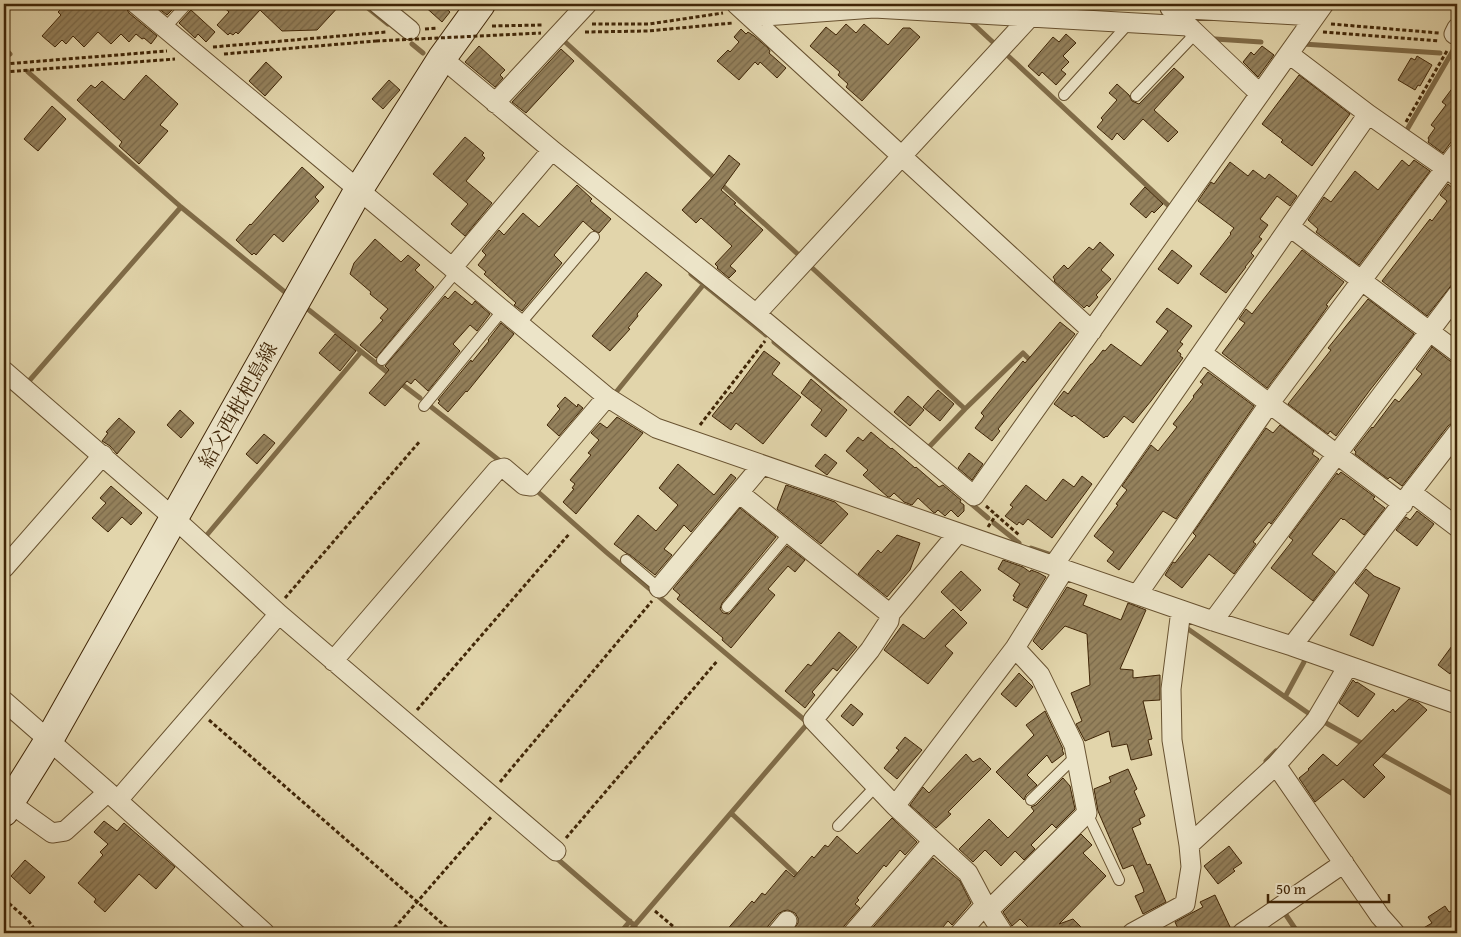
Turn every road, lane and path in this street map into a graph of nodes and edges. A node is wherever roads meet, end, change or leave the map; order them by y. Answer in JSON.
{"nodes":[{"id":1,"x":136,"y":4,"type":"edge"},
{"id":2,"x":187,"y":4,"type":"edge"},
{"id":3,"x":378,"y":4,"type":"edge"},
{"id":4,"x":481,"y":4,"type":"edge"},
{"id":5,"x":588,"y":4,"type":"edge"},
{"id":6,"x":736,"y":4,"type":"edge"},
{"id":7,"x":1167,"y":6,"type":"edge"},
{"id":8,"x":1036,"y":10,"type":"edge"},
{"id":9,"x":1319,"y":10,"type":"edge"},
{"id":10,"x":750,"y":17,"type":"junction"},
{"id":11,"x":1130,"y":22,"type":"junction"},
{"id":12,"x":164,"y":28,"type":"junction"},
{"id":13,"x":410,"y":30,"type":"dead end"},
{"id":14,"x":1192,"y":30,"type":"junction"},
{"id":15,"x":542,"y":33,"type":"dead end"},
{"id":16,"x":1454,"y":35,"type":"edge"},
{"id":17,"x":376,"y":41,"type":"dead end"},
{"id":18,"x":1289,"y":54,"type":"junction"},
{"id":19,"x":442,"y":58,"type":"junction"},
{"id":20,"x":1260,"y":94,"type":"junction"},
{"id":21,"x":1064,"y":95,"type":"dead end"},
{"id":22,"x":1136,"y":96,"type":"dead end"},
{"id":23,"x":496,"y":103,"type":"junction"},
{"id":24,"x":1368,"y":114,"type":"junction"},
{"id":25,"x":1398,"y":135,"type":"junction"},
{"id":26,"x":552,"y":150,"type":"junction"},
{"id":27,"x":902,"y":155,"type":"junction"},
{"id":28,"x":1453,"y":165,"type":"edge"},
{"id":29,"x":358,"y":189,"type":"junction"},
{"id":30,"x":1290,"y":227,"type":"junction"},
{"id":31,"x":594,"y":237,"type":"dead end"},
{"id":32,"x":455,"y":270,"type":"junction"},
{"id":33,"x":1361,"y":280,"type":"junction"},
{"id":34,"x":1457,"y":295,"type":"edge"},
{"id":35,"x":503,"y":310,"type":"junction"},
{"id":36,"x":756,"y":314,"type":"junction"},
{"id":37,"x":520,"y":324,"type":"junction"},
{"id":38,"x":774,"y":329,"type":"junction"},
{"id":39,"x":1092,"y":331,"type":"junction"},
{"id":40,"x":1430,"y":332,"type":"junction"},
{"id":41,"x":1457,"y":352,"type":"edge"},
{"id":42,"x":1202,"y":353,"type":"junction"},
{"id":43,"x":382,"y":360,"type":"dead end"},
{"id":44,"x":5,"y":375,"type":"edge"},
{"id":45,"x":606,"y":397,"type":"junction"},
{"id":46,"x":1269,"y":404,"type":"junction"},
{"id":47,"x":424,"y":406,"type":"dead end"},
{"id":48,"x":1457,"y":433,"type":"edge"},
{"id":49,"x":688,"y":439,"type":"junction"},
{"id":50,"x":420,"y":441,"type":"dead end"},
{"id":51,"x":1337,"y":454,"type":"junction"},
{"id":52,"x":103,"y":455,"type":"junction"},
{"id":53,"x":762,"y":465,"type":"junction"},
{"id":54,"x":739,"y":492,"type":"junction"},
{"id":55,"x":974,"y":496,"type":"junction"},
{"id":56,"x":1407,"y":498,"type":"junction"},
{"id":57,"x":175,"y":519,"type":"junction"},
{"id":58,"x":1457,"y":527,"type":"edge"},
{"id":59,"x":570,"y":532,"type":"dead end"},
{"id":60,"x":789,"y":533,"type":"junction"},
{"id":61,"x":958,"y":533,"type":"junction"},
{"id":62,"x":1023,"y":556,"type":"junction"},
{"id":63,"x":626,"y":560,"type":"dead end"},
{"id":64,"x":4,"y":568,"type":"edge"},
{"id":65,"x":1059,"y":568,"type":"junction"},
{"id":66,"x":656,"y":594,"type":"junction"},
{"id":67,"x":1137,"y":595,"type":"junction"},
{"id":68,"x":727,"y":607,"type":"dead end"},
{"id":69,"x":1181,"y":610,"type":"junction"},
{"id":70,"x":276,"y":612,"type":"junction"},
{"id":71,"x":890,"y":614,"type":"junction"},
{"id":72,"x":1213,"y":621,"type":"junction"},
{"id":73,"x":1292,"y":646,"type":"junction"},
{"id":74,"x":1015,"y":648,"type":"junction"},
{"id":75,"x":718,"y":660,"type":"dead end"},
{"id":76,"x":333,"y":661,"type":"junction"},
{"id":77,"x":1348,"y":666,"type":"junction"},
{"id":78,"x":4,"y":702,"type":"edge"},
{"id":79,"x":1457,"y":704,"type":"edge"},
{"id":80,"x":196,"y":709,"type":"junction"},
{"id":81,"x":406,"y":722,"type":"junction"},
{"id":82,"x":49,"y":740,"type":"junction"},
{"id":83,"x":1076,"y":756,"type":"junction"},
{"id":84,"x":1276,"y":765,"type":"junction"},
{"id":85,"x":876,"y":786,"type":"junction"},
{"id":86,"x":113,"y":796,"type":"junction"},
{"id":87,"x":496,"y":799,"type":"junction"},
{"id":88,"x":1032,"y":800,"type":"dead end"},
{"id":89,"x":895,"y":806,"type":"junction"},
{"id":90,"x":6,"y":809,"type":"edge"},
{"id":91,"x":1087,"y":813,"type":"junction"},
{"id":92,"x":838,"y":826,"type":"dead end"},
{"id":93,"x":932,"y":842,"type":"junction"},
{"id":94,"x":1189,"y":845,"type":"junction"},
{"id":95,"x":556,"y":851,"type":"joint"},
{"id":96,"x":1344,"y":863,"type":"junction"},
{"id":97,"x":1119,"y":880,"type":"dead end"},
{"id":98,"x":4,"y":899,"type":"edge"},
{"id":99,"x":417,"y":902,"type":"junction"},
{"id":100,"x":987,"y":908,"type":"junction"},
{"id":101,"x":655,"y":911,"type":"dead end"},
{"id":102,"x":37,"y":933,"type":"edge"},
{"id":103,"x":264,"y":933,"type":"edge"},
{"id":104,"x":390,"y":933,"type":"edge"},
{"id":105,"x":453,"y":933,"type":"edge"},
{"id":106,"x":681,"y":933,"type":"edge"},
{"id":107,"x":853,"y":933,"type":"edge"},
{"id":108,"x":960,"y":933,"type":"edge"},
{"id":109,"x":1003,"y":933,"type":"edge"},
{"id":110,"x":1132,"y":933,"type":"edge"},
{"id":111,"x":1242,"y":933,"type":"edge"},
{"id":112,"x":1395,"y":933,"type":"edge"}],
"edges":[{"from":1,"to":12,"type":"street"},
{"from":2,"to":12,"type":"lane"},
{"from":3,"to":13,"type":"street"},
{"from":4,"to":19,"type":"main road","name":"給父西枇杷島線"},
{"from":5,"to":23,"type":"street"},
{"from":6,"to":10,"type":"street"},
{"from":7,"to":9,"type":"street"},
{"from":7,"to":14,"type":"street"},
{"from":8,"to":10,"type":"street"},
{"from":8,"to":11,"type":"street"},
{"from":8,"to":27,"type":"street"},
{"from":9,"to":18,"type":"street"},
{"from":10,"to":27,"type":"street"},
{"from":11,"to":14,"type":"street"},
{"from":11,"to":21,"type":"lane"},
{"from":12,"to":29,"type":"street"},
{"from":14,"to":20,"type":"street"},
{"from":14,"to":22,"type":"lane"},
{"from":15,"to":17,"type":"path","bridge":true},
{"from":16,"to":25,"type":"path"},
{"from":18,"to":20,"type":"street"},
{"from":18,"to":24,"type":"street"},
{"from":19,"to":23,"type":"street"},
{"from":19,"to":29,"type":"main road","name":"給父西枇杷島線"},
{"from":20,"to":39,"type":"street"},
{"from":23,"to":26,"type":"street"},
{"from":24,"to":25,"type":"street"},
{"from":24,"to":30,"type":"street"},
{"from":25,"to":28,"type":"street"},
{"from":26,"to":32,"type":"street"},
{"from":26,"to":36,"type":"street"},
{"from":27,"to":36,"type":"street"},
{"from":27,"to":39,"type":"street"},
{"from":28,"to":33,"type":"street"},
{"from":29,"to":32,"type":"street"},
{"from":29,"to":57,"type":"main road","name":"給父西枇杷島線"},
{"from":30,"to":33,"type":"street"},
{"from":30,"to":42,"type":"street"},
{"from":31,"to":37,"type":"lane"},
{"from":32,"to":35,"type":"street"},
{"from":32,"to":43,"type":"lane"},
{"from":33,"to":40,"type":"street"},
{"from":33,"to":46,"type":"street"},
{"from":34,"to":40,"type":"street"},
{"from":35,"to":37,"type":"street"},
{"from":35,"to":47,"type":"lane"},
{"from":36,"to":38,"type":"street"},
{"from":37,"to":45,"type":"street"},
{"from":38,"to":49,"type":"path"},
{"from":38,"to":55,"type":"street"},
{"from":39,"to":55,"type":"street"},
{"from":40,"to":41,"type":"street"},
{"from":40,"to":51,"type":"street"},
{"from":42,"to":46,"type":"street"},
{"from":42,"to":65,"type":"street"},
{"from":44,"to":52,"type":"street"},
{"from":45,"to":49,"type":"street"},
{"from":45,"to":76,"type":"street"},
{"from":46,"to":51,"type":"street"},
{"from":46,"to":67,"type":"street"},
{"from":48,"to":56,"type":"street"},
{"from":49,"to":53,"type":"street"},
{"from":50,"to":70,"type":"path"},
{"from":51,"to":56,"type":"street"},
{"from":51,"to":72,"type":"street"},
{"from":52,"to":57,"type":"street"},
{"from":52,"to":64,"type":"street"},
{"from":53,"to":54,"type":"street"},
{"from":53,"to":61,"type":"street"},
{"from":54,"to":60,"type":"street"},
{"from":54,"to":66,"type":"street"},
{"from":55,"to":62,"type":"path"},
{"from":56,"to":58,"type":"street"},
{"from":56,"to":73,"type":"street"},
{"from":57,"to":70,"type":"street"},
{"from":57,"to":82,"type":"main road","name":"給父西枇杷島線"},
{"from":59,"to":81,"type":"path"},
{"from":60,"to":68,"type":"lane"},
{"from":60,"to":71,"type":"street"},
{"from":61,"to":62,"type":"street"},
{"from":61,"to":71,"type":"street"},
{"from":62,"to":65,"type":"street"},
{"from":63,"to":66,"type":"lane"},
{"from":65,"to":67,"type":"street"},
{"from":65,"to":74,"type":"street"},
{"from":66,"to":87,"type":"path"},
{"from":67,"to":69,"type":"street"},
{"from":69,"to":72,"type":"street"},
{"from":69,"to":94,"type":"street"},
{"from":70,"to":76,"type":"street"},
{"from":70,"to":80,"type":"street"},
{"from":71,"to":85,"type":"street"},
{"from":72,"to":73,"type":"street"},
{"from":73,"to":77,"type":"street"},
{"from":74,"to":83,"type":"street"},
{"from":74,"to":89,"type":"street"},
{"from":75,"to":95,"type":"path"},
{"from":76,"to":81,"type":"street"},
{"from":77,"to":79,"type":"street"},
{"from":77,"to":84,"type":"street"},
{"from":78,"to":82,"type":"street"},
{"from":80,"to":86,"type":"street"},
{"from":80,"to":99,"type":"path"},
{"from":81,"to":87,"type":"street"},
{"from":82,"to":86,"type":"street"},
{"from":82,"to":90,"type":"main road","name":"給父西枇杷島線"},
{"from":83,"to":88,"type":"lane"},
{"from":83,"to":91,"type":"street"},
{"from":84,"to":94,"type":"street"},
{"from":84,"to":96,"type":"street"},
{"from":85,"to":89,"type":"street"},
{"from":85,"to":92,"type":"lane"},
{"from":86,"to":90,"type":"street"},
{"from":86,"to":103,"type":"street"},
{"from":87,"to":95,"type":"street"},
{"from":87,"to":99,"type":"path"},
{"from":89,"to":93,"type":"street"},
{"from":91,"to":97,"type":"lane"},
{"from":91,"to":100,"type":"street"},
{"from":93,"to":100,"type":"street"},
{"from":93,"to":107,"type":"street"},
{"from":94,"to":110,"type":"street"},
{"from":96,"to":111,"type":"street"},
{"from":96,"to":112,"type":"street"},
{"from":98,"to":102,"type":"path"},
{"from":99,"to":104,"type":"path"},
{"from":99,"to":105,"type":"path"},
{"from":100,"to":108,"type":"street"},
{"from":100,"to":109,"type":"street"},
{"from":101,"to":106,"type":"path"}]}
